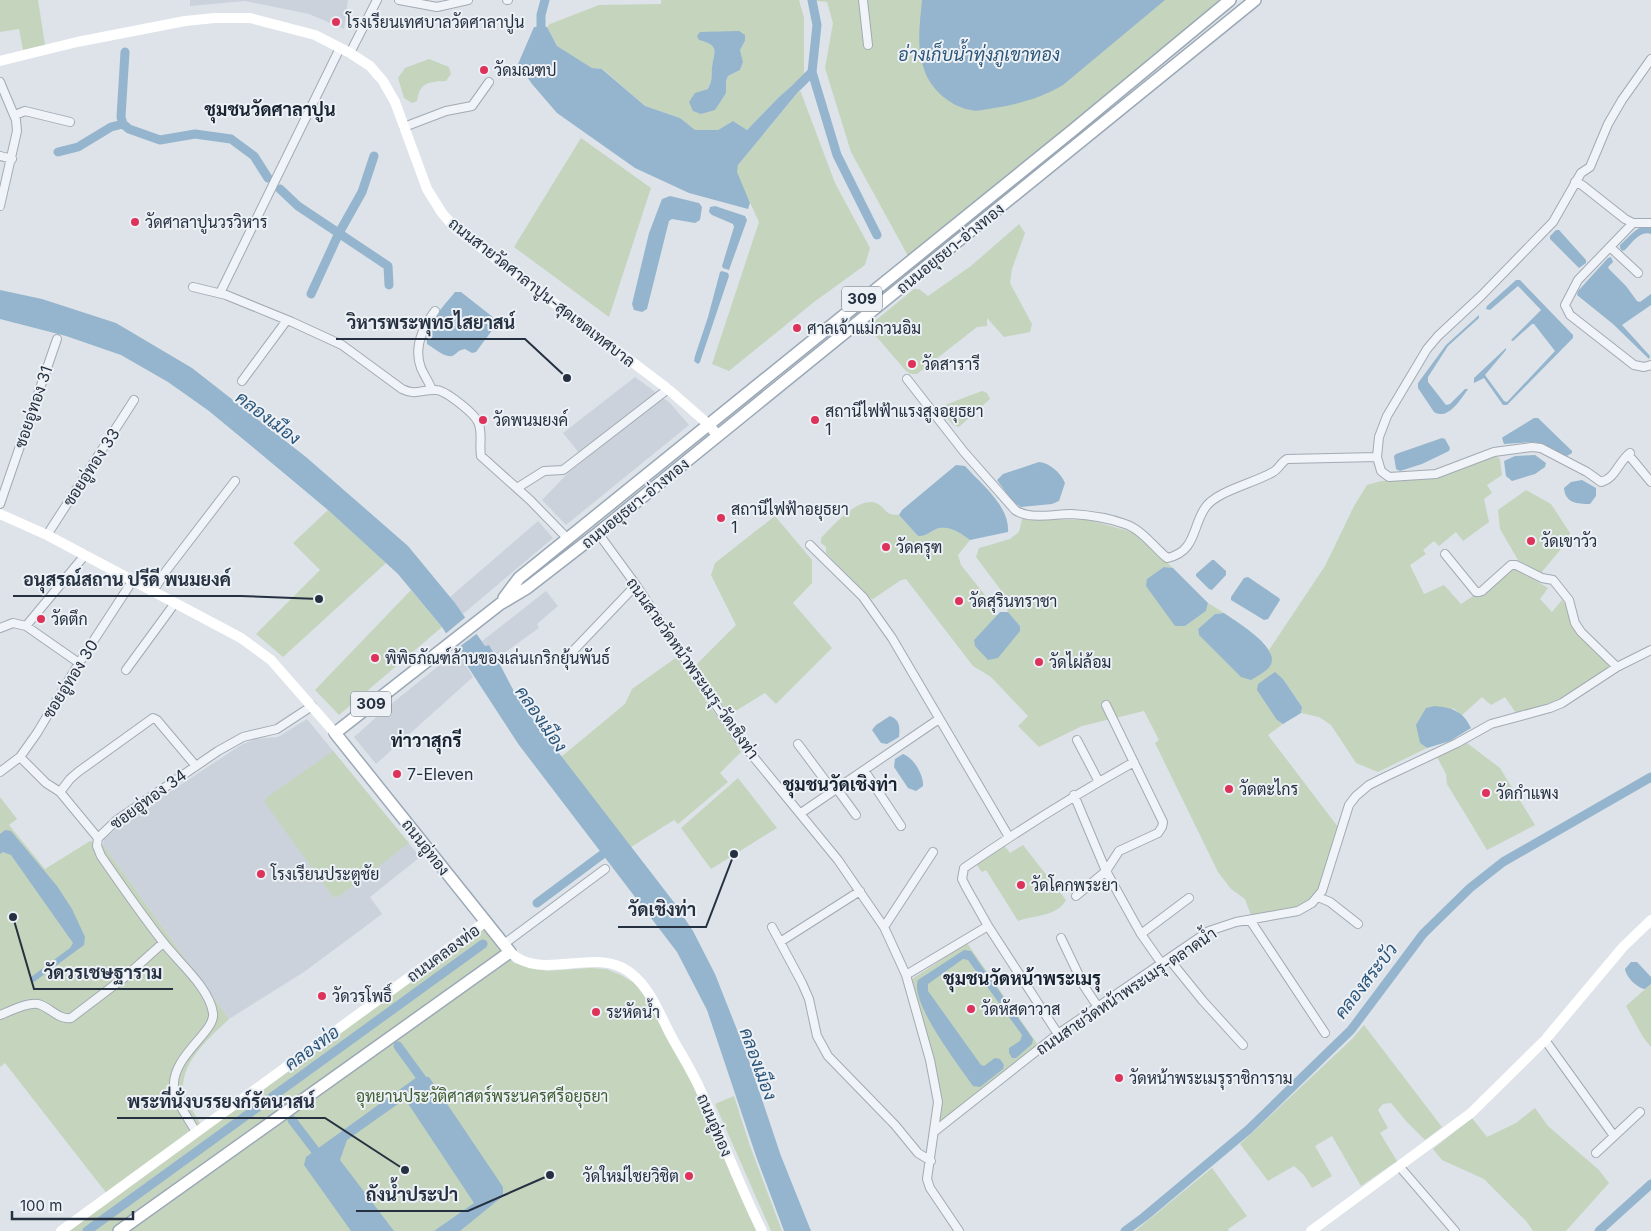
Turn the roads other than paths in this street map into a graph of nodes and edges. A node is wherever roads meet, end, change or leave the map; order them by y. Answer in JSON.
{"nodes":[{"id":1,"x":377,"y":0,"type":"edge"},
{"id":2,"x":399,"y":0,"type":"edge"},
{"id":3,"x":468,"y":0,"type":"edge"},
{"id":4,"x":863,"y":0,"type":"edge"},
{"id":5,"x":1230,"y":0,"type":"edge"},
{"id":6,"x":1255,"y":0,"type":"edge"},
{"id":7,"x":868,"y":45,"type":"dead end"},
{"id":8,"x":340,"y":48,"type":"junction"},
{"id":9,"x":350,"y":53,"type":"junction"},
{"id":10,"x":1651,"y":59,"type":"edge"},
{"id":11,"x":0,"y":61,"type":"edge"},
{"id":12,"x":0,"y":82,"type":"edge"},
{"id":13,"x":489,"y":82,"type":"dead end"},
{"id":14,"x":15,"y":115,"type":"junction"},
{"id":15,"x":70,"y":122,"type":"dead end"},
{"id":16,"x":404,"y":127,"type":"junction"},
{"id":17,"x":0,"y":156,"type":"edge"},
{"id":18,"x":12,"y":159,"type":"junction"},
{"id":19,"x":1575,"y":182,"type":"junction"},
{"id":20,"x":0,"y":206,"type":"edge"},
{"id":21,"x":1633,"y":223,"type":"junction"},
{"id":22,"x":1651,"y":223,"type":"edge"},
{"id":23,"x":1610,"y":247,"type":"junction"},
{"id":24,"x":1638,"y":273,"type":"dead end"},
{"id":25,"x":193,"y":287,"type":"dead end"},
{"id":26,"x":220,"y":293,"type":"junction"},
{"id":27,"x":435,"y":311,"type":"dead end"},
{"id":28,"x":287,"y":320,"type":"junction"},
{"id":29,"x":57,"y":339,"type":"dead end"},
{"id":30,"x":1651,"y":365,"type":"edge"},
{"id":31,"x":907,"y":379,"type":"dead end"},
{"id":32,"x":242,"y":381,"type":"dead end"},
{"id":33,"x":432,"y":390,"type":"junction"},
{"id":34,"x":668,"y":390,"type":"junction"},
{"id":35,"x":134,"y":400,"type":"dead end"},
{"id":36,"x":708,"y":424,"type":"junction"},
{"id":37,"x":718,"y":436,"type":"junction"},
{"id":38,"x":1377,"y":457,"type":"junction"},
{"id":39,"x":235,"y":480,"type":"dead end"},
{"id":40,"x":1651,"y":482,"type":"edge"},
{"id":41,"x":517,"y":488,"type":"junction"},
{"id":42,"x":0,"y":504,"type":"edge"},
{"id":43,"x":0,"y":514,"type":"edge"},
{"id":44,"x":598,"y":533,"type":"junction"},
{"id":45,"x":47,"y":535,"type":"junction"},
{"id":46,"x":568,"y":538,"type":"junction"},
{"id":47,"x":810,"y":545,"type":"dead end"},
{"id":48,"x":1445,"y":554,"type":"dead end"},
{"id":49,"x":85,"y":555,"type":"junction"},
{"id":50,"x":133,"y":580,"type":"junction"},
{"id":51,"x":636,"y":585,"type":"junction"},
{"id":52,"x":153,"y":591,"type":"junction"},
{"id":53,"x":175,"y":602,"type":"junction"},
{"id":54,"x":500,"y":604,"type":"junction"},
{"id":55,"x":26,"y":626,"type":"junction"},
{"id":56,"x":0,"y":628,"type":"edge"},
{"id":57,"x":1651,"y":650,"type":"edge"},
{"id":58,"x":573,"y":651,"type":"dead end"},
{"id":59,"x":79,"y":663,"type":"junction"},
{"id":60,"x":1617,"y":667,"type":"junction"},
{"id":61,"x":126,"y":670,"type":"dead end"},
{"id":62,"x":1106,"y":705,"type":"dead end"},
{"id":63,"x":312,"y":706,"type":"junction"},
{"id":64,"x":939,"y":719,"type":"junction"},
{"id":65,"x":335,"y":733,"type":"junction"},
{"id":66,"x":1078,"y":740,"type":"dead end"},
{"id":67,"x":798,"y":744,"type":"dead end"},
{"id":68,"x":20,"y":757,"type":"junction"},
{"id":69,"x":1134,"y":762,"type":"junction"},
{"id":70,"x":195,"y":765,"type":"junction"},
{"id":71,"x":864,"y":770,"type":"junction"},
{"id":72,"x":0,"y":772,"type":"edge"},
{"id":73,"x":1099,"y":782,"type":"junction"},
{"id":74,"x":835,"y":790,"type":"junction"},
{"id":75,"x":60,"y":792,"type":"junction"},
{"id":76,"x":1074,"y":796,"type":"junction"},
{"id":77,"x":800,"y":813,"type":"junction"},
{"id":78,"x":856,"y":815,"type":"dead end"},
{"id":79,"x":901,"y":826,"type":"dead end"},
{"id":80,"x":1009,"y":836,"type":"junction"},
{"id":81,"x":98,"y":838,"type":"junction"},
{"id":82,"x":933,"y":852,"type":"dead end"},
{"id":83,"x":605,"y":869,"type":"dead end"},
{"id":84,"x":1106,"y":871,"type":"junction"},
{"id":85,"x":860,"y":891,"type":"junction"},
{"id":86,"x":1076,"y":896,"type":"dead end"},
{"id":87,"x":1318,"y":897,"type":"junction"},
{"id":88,"x":1189,"y":898,"type":"dead end"},
{"id":89,"x":1250,"y":920,"type":"junction"},
{"id":90,"x":1651,"y":920,"type":"edge"},
{"id":91,"x":485,"y":922,"type":"junction"},
{"id":92,"x":1358,"y":924,"type":"dead end"},
{"id":93,"x":988,"y":926,"type":"junction"},
{"id":94,"x":772,"y":927,"type":"dead end"},
{"id":95,"x":884,"y":927,"type":"junction"},
{"id":96,"x":1141,"y":934,"type":"junction"},
{"id":97,"x":1061,"y":938,"type":"dead end"},
{"id":98,"x":780,"y":942,"type":"junction"},
{"id":99,"x":163,"y":944,"type":"junction"},
{"id":100,"x":507,"y":948,"type":"junction"},
{"id":101,"x":1165,"y":961,"type":"junction"},
{"id":102,"x":906,"y":975,"type":"junction"},
{"id":103,"x":1098,"y":1007,"type":"junction"},
{"id":104,"x":0,"y":1015,"type":"edge"},
{"id":105,"x":1325,"y":1033,"type":"dead end"},
{"id":106,"x":1058,"y":1034,"type":"junction"},
{"id":107,"x":1545,"y":1040,"type":"junction"},
{"id":108,"x":1243,"y":1046,"type":"dead end"},
{"id":109,"x":1640,"y":1112,"type":"dead end"},
{"id":110,"x":935,"y":1131,"type":"junction"},
{"id":111,"x":196,"y":1132,"type":"junction"},
{"id":112,"x":1614,"y":1136,"type":"junction"},
{"id":113,"x":1596,"y":1153,"type":"dead end"},
{"id":114,"x":931,"y":1161,"type":"junction"},
{"id":115,"x":1399,"y":1166,"type":"junction"},
{"id":116,"x":61,"y":1231,"type":"edge"},
{"id":117,"x":119,"y":1231,"type":"edge"},
{"id":118,"x":762,"y":1231,"type":"edge"},
{"id":119,"x":959,"y":1231,"type":"edge"},
{"id":120,"x":1311,"y":1231,"type":"edge"},
{"id":121,"x":1455,"y":1231,"type":"edge"}],
"edges":[{"from":1,"to":9,"type":"street"},
{"from":2,"to":3,"type":"street"},
{"from":4,"to":7,"type":"street"},
{"from":5,"to":36,"type":"main road","name":"ถนนอยุธยา-อ่างทอง","number":"309"},
{"from":6,"to":37,"type":"main road","name":"ถนนอยุธยา-อ่างทอง","number":"309"},
{"from":8,"to":9,"type":"street","name":"ถนนสายวัดศาลาปูน-สุดเขตเทศบาล"},
{"from":8,"to":11,"type":"street","name":"ถนนสายวัดศาลาปูน-สุดเขตเทศบาล"},
{"from":8,"to":26,"type":"street"},
{"from":9,"to":16,"type":"street","name":"ถนนสายวัดศาลาปูน-สุดเขตเทศบาล"},
{"from":10,"to":19,"type":"street"},
{"from":12,"to":14,"type":"street"},
{"from":13,"to":16,"type":"street"},
{"from":14,"to":15,"type":"street"},
{"from":14,"to":18,"type":"street"},
{"from":16,"to":34,"type":"street","name":"ถนนสายวัดศาลาปูน-สุดเขตเทศบาล"},
{"from":17,"to":18,"type":"street"},
{"from":18,"to":20,"type":"street"},
{"from":19,"to":21,"type":"street"},
{"from":19,"to":38,"type":"street"},
{"from":21,"to":22,"type":"street"},
{"from":21,"to":23,"type":"street"},
{"from":23,"to":24,"type":"street"},
{"from":23,"to":30,"type":"street"},
{"from":25,"to":26,"type":"street"},
{"from":26,"to":28,"type":"street"},
{"from":27,"to":33,"type":"street"},
{"from":28,"to":32,"type":"street"},
{"from":28,"to":33,"type":"street"},
{"from":29,"to":42,"type":"street","name":"ซอยอู่ทอง 31"},
{"from":31,"to":38,"type":"street"},
{"from":33,"to":41,"type":"street"},
{"from":34,"to":36,"type":"street","name":"ถนนสายวัดศาลาปูน-สุดเขตเทศบาล"},
{"from":34,"to":41,"type":"street"},
{"from":35,"to":45,"type":"street","name":"ซอยอู่ทอง 33"},
{"from":36,"to":37,"type":"street","name":"ถนนสายวัดศาลาปูน-สุดเขตเทศบาล"},
{"from":36,"to":46,"type":"main road","name":"ถนนอยุธยา-อ่างทอง","number":"309"},
{"from":37,"to":44,"type":"main road","name":"ถนนอยุธยา-อ่างทอง","number":"309"},
{"from":38,"to":40,"type":"street"},
{"from":39,"to":52,"type":"street"},
{"from":41,"to":46,"type":"street"},
{"from":43,"to":45,"type":"street","name":"ถนนอู่ทอง"},
{"from":44,"to":51,"type":"street","name":"ถนนสายวัดหน้าพระเมรุ-วัดเชิงท่า"},
{"from":44,"to":54,"type":"main road","name":"ถนนอยุธยา-อ่างทอง","number":"309"},
{"from":45,"to":49,"type":"street","name":"ถนนอู่ทอง"},
{"from":46,"to":54,"type":"main road","name":"ถนนอยุธยา-อ่างทอง","number":"309"},
{"from":47,"to":64,"type":"street"},
{"from":48,"to":60,"type":"street"},
{"from":49,"to":50,"type":"street","name":"ถนนอู่ทอง"},
{"from":49,"to":55,"type":"street"},
{"from":50,"to":52,"type":"street","name":"ถนนอู่ทอง"},
{"from":50,"to":59,"type":"street","name":"ซอยอู่ทอง 30"},
{"from":51,"to":58,"type":"street"},
{"from":51,"to":77,"type":"street","name":"ถนนสายวัดหน้าพระเมรุ-วัดเชิงท่า"},
{"from":52,"to":53,"type":"street","name":"ถนนอู่ทอง"},
{"from":53,"to":61,"type":"street"},
{"from":53,"to":63,"type":"street","name":"ถนนอู่ทอง"},
{"from":54,"to":65,"type":"main road","name":"ถนนอยุธยา-อ่างทอง","number":"309"},
{"from":55,"to":56,"type":"street"},
{"from":55,"to":59,"type":"street"},
{"from":57,"to":60,"type":"street"},
{"from":59,"to":68,"type":"street","name":"ซอยอู่ทอง 30"},
{"from":60,"to":87,"type":"street"},
{"from":62,"to":69,"type":"street"},
{"from":63,"to":65,"type":"street","name":"ถนนอู่ทอง"},
{"from":63,"to":70,"type":"street","name":"ซอยอู่ทอง 34"},
{"from":64,"to":71,"type":"street"},
{"from":64,"to":80,"type":"street"},
{"from":65,"to":91,"type":"main road","name":"ถนนอู่ทอง"},
{"from":66,"to":73,"type":"street"},
{"from":67,"to":74,"type":"street"},
{"from":68,"to":72,"type":"street","name":"ซอยอู่ทอง 30"},
{"from":68,"to":75,"type":"street"},
{"from":69,"to":73,"type":"street"},
{"from":69,"to":84,"type":"street"},
{"from":70,"to":75,"type":"street"},
{"from":70,"to":81,"type":"street","name":"ซอยอู่ทอง 34"},
{"from":71,"to":74,"type":"street"},
{"from":71,"to":79,"type":"street"},
{"from":73,"to":76,"type":"street"},
{"from":74,"to":77,"type":"street"},
{"from":74,"to":78,"type":"street"},
{"from":75,"to":81,"type":"street"},
{"from":76,"to":80,"type":"street"},
{"from":76,"to":84,"type":"street"},
{"from":77,"to":85,"type":"street","name":"ถนนสายวัดหน้าพระเมรุ-วัดเชิงท่า"},
{"from":80,"to":93,"type":"street"},
{"from":81,"to":99,"type":"street","name":"ซอยอู่ทอง 34"},
{"from":82,"to":95,"type":"street"},
{"from":83,"to":100,"type":"street"},
{"from":84,"to":86,"type":"street"},
{"from":84,"to":96,"type":"street"},
{"from":85,"to":95,"type":"street","name":"ถนนสายวัดหน้าพระเมรุ-วัดเชิงท่า"},
{"from":85,"to":98,"type":"street"},
{"from":87,"to":89,"type":"street","name":"ถนนสายวัดหน้าพระเมรุ-ตลาดน้ำ"},
{"from":87,"to":92,"type":"street"},
{"from":88,"to":96,"type":"street"},
{"from":89,"to":101,"type":"street","name":"ถนนสายวัดหน้าพระเมรุ-ตลาดน้ำ"},
{"from":89,"to":105,"type":"street"},
{"from":90,"to":107,"type":"street"},
{"from":91,"to":100,"type":"main road","name":"ถนนอู่ทอง"},
{"from":91,"to":111,"type":"street","name":"ถนนคลองท่อ"},
{"from":93,"to":102,"type":"street"},
{"from":93,"to":106,"type":"street"},
{"from":94,"to":98,"type":"street"},
{"from":95,"to":102,"type":"street","name":"ถนนสายวัดหน้าพระเมรุ-วัดเชิงท่า"},
{"from":96,"to":101,"type":"street"},
{"from":97,"to":103,"type":"street"},
{"from":98,"to":114,"type":"street"},
{"from":99,"to":104,"type":"street"},
{"from":99,"to":111,"type":"street","name":"ซอยอู่ทอง 34"},
{"from":100,"to":117,"type":"main road"},
{"from":100,"to":118,"type":"street","name":"ถนนอู่ทอง"},
{"from":101,"to":103,"type":"street","name":"ถนนสายวัดหน้าพระเมรุ-ตลาดน้ำ"},
{"from":101,"to":108,"type":"street"},
{"from":102,"to":110,"type":"street","name":"ถนนสายวัดหน้าพระเมรุ-วัดเชิงท่า"},
{"from":103,"to":106,"type":"street","name":"ถนนสายวัดหน้าพระเมรุ-ตลาดน้ำ"},
{"from":106,"to":110,"type":"street","name":"ถนนสายวัดหน้าพระเมรุ-ตลาดน้ำ"},
{"from":107,"to":112,"type":"street"},
{"from":107,"to":115,"type":"street"},
{"from":109,"to":112,"type":"street"},
{"from":110,"to":114,"type":"street","name":"ถนนสายวัดหน้าพระเมรุ-วัดเชิงท่า"},
{"from":111,"to":116,"type":"street","name":"ถนนคลองท่อ"},
{"from":112,"to":113,"type":"street"},
{"from":114,"to":119,"type":"street","name":"ถนนสายวัดหน้าพระเมรุ-วัดเชิงท่า"},
{"from":115,"to":120,"type":"street"},
{"from":115,"to":121,"type":"street"}]}
